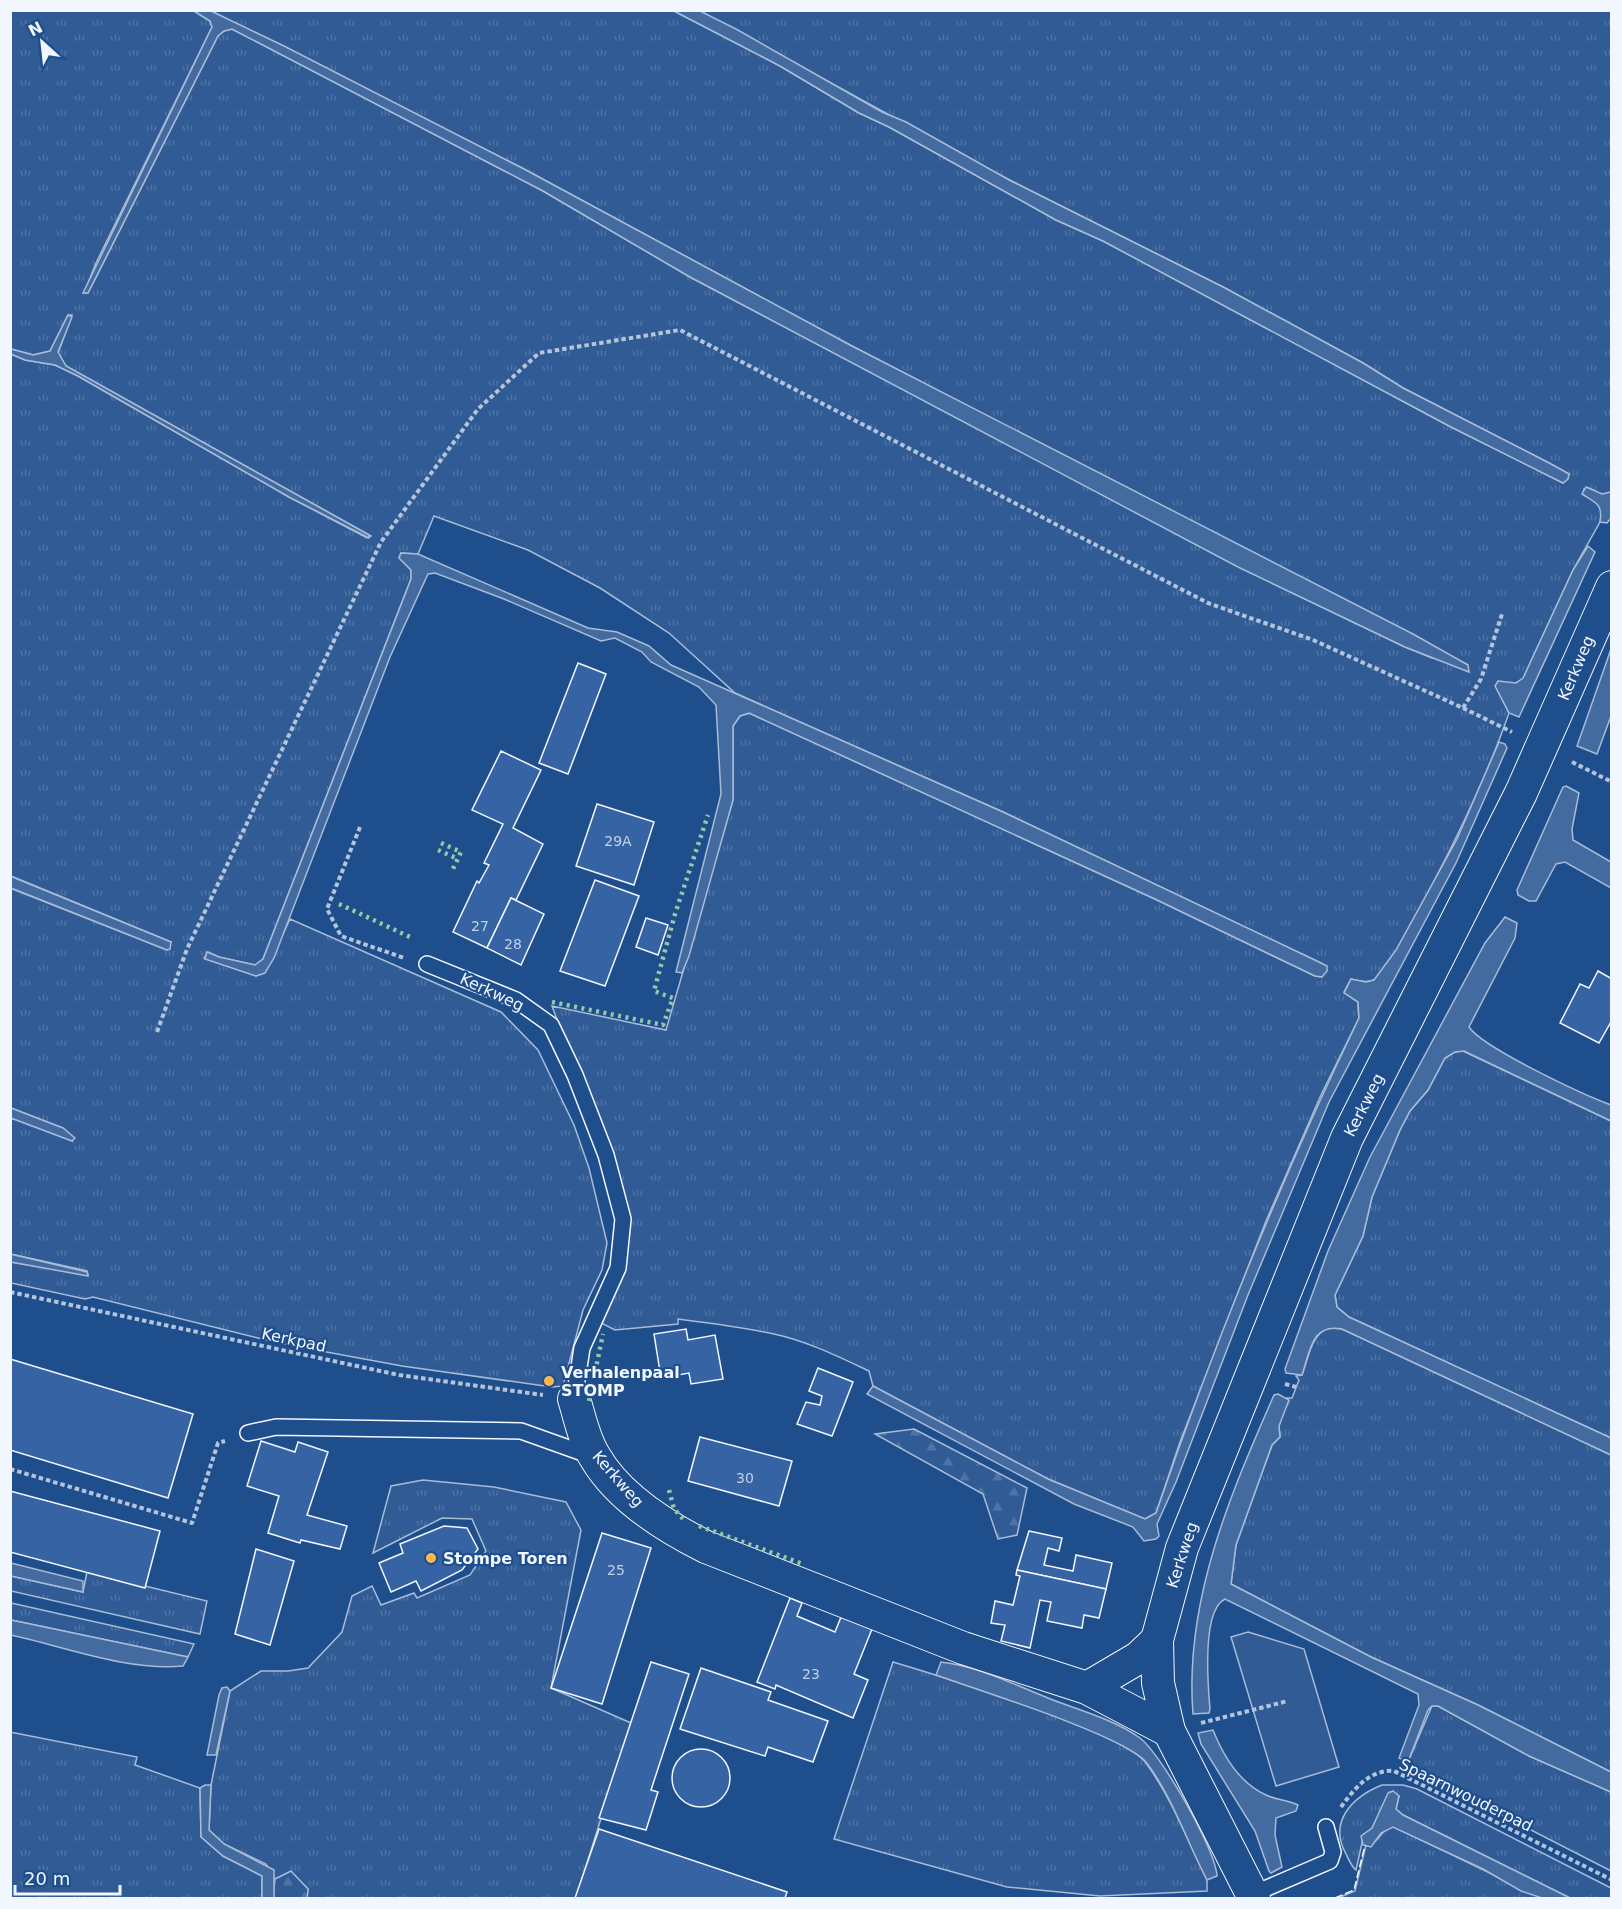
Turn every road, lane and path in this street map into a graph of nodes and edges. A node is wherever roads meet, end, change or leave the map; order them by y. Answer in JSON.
{"nodes":[{"id":1,"x":1611,"y":587,"type":"edge"},
{"id":2,"x":1502,"y":614,"type":"dead end"},
{"id":3,"x":1463,"y":708,"type":"junction"},
{"id":4,"x":1543,"y":747,"type":"junction"},
{"id":5,"x":1611,"y":782,"type":"edge"},
{"id":6,"x":360,"y":827,"type":"dead end"},
{"id":7,"x":427,"y":964,"type":"joint"},
{"id":8,"x":157,"y":1032,"type":"dead end"},
{"id":9,"x":10,"y":1292,"type":"edge"},
{"id":10,"x":574,"y":1399,"type":"junction"},
{"id":11,"x":248,"y":1433,"type":"joint"},
{"id":12,"x":595,"y":1458,"type":"junction"},
{"id":13,"x":10,"y":1469,"type":"edge"},
{"id":14,"x":1157,"y":1640,"type":"junction"},
{"id":15,"x":1088,"y":1688,"type":"junction"},
{"id":16,"x":1288,"y":1701,"type":"dead end"},
{"id":17,"x":1215,"y":1719,"type":"dead end"},
{"id":18,"x":1169,"y":1731,"type":"junction"},
{"id":19,"x":1326,"y":1827,"type":"joint"},
{"id":20,"x":1611,"y":1880,"type":"edge"},
{"id":21,"x":1254,"y":1896,"type":"edge"}],
"edges":[{"from":1,"to":4,"type":"street","name":"Kerkweg"},
{"from":2,"to":3,"type":"path"},
{"from":3,"to":4,"type":"path"},
{"from":3,"to":8,"type":"path"},
{"from":4,"to":5,"type":"path"},
{"from":4,"to":14,"type":"street","name":"Kerkweg"},
{"from":6,"to":7,"type":"path"},
{"from":7,"to":10,"type":"lane","name":"Kerkweg"},
{"from":9,"to":10,"type":"path","name":"Kerkpad"},
{"from":10,"to":12,"type":"street","name":"Kerkweg"},
{"from":11,"to":12,"type":"lane"},
{"from":11,"to":13,"type":"path"},
{"from":12,"to":15,"type":"street","name":"Kerkweg"},
{"from":14,"to":15,"type":"street"},
{"from":14,"to":18,"type":"street","name":"Kerkweg"},
{"from":15,"to":18,"type":"street","name":"Kerkweg"},
{"from":16,"to":17,"type":"path"},
{"from":18,"to":21,"type":"street","name":"Kerkweg"},
{"from":19,"to":20,"type":"path","name":"Spaarnwouderpad"},
{"from":19,"to":21,"type":"lane"}]}
